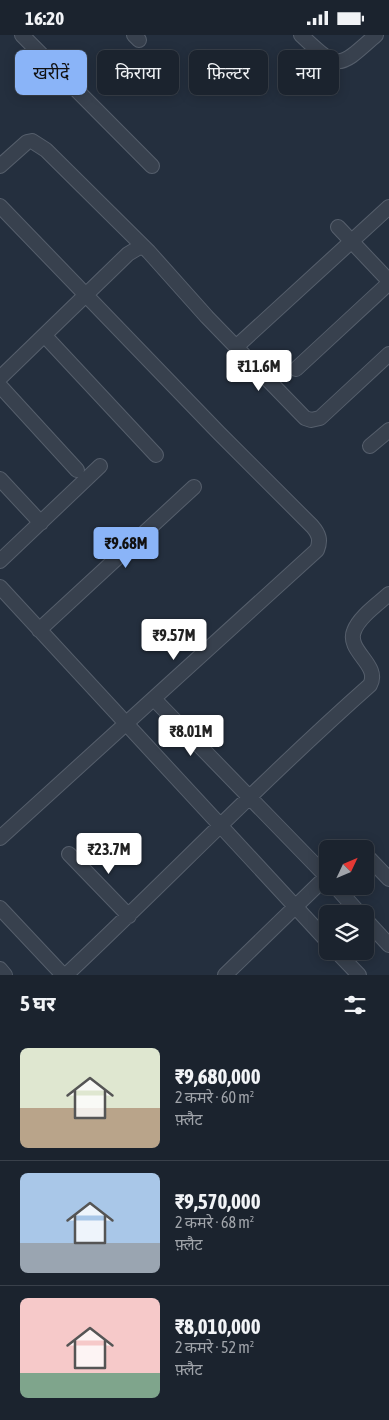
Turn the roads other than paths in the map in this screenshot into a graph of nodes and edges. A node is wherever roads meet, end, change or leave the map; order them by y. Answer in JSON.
{"nodes":[{"id":1,"x":22,"y":35,"type":"edge"},
{"id":2,"x":301,"y":35,"type":"edge"},
{"id":3,"x":376,"y":35,"type":"edge"},
{"id":4,"x":152,"y":165,"type":"dead end"},
{"id":5,"x":0,"y":166,"type":"edge"},
{"id":6,"x":0,"y":206,"type":"edge"},
{"id":7,"x":389,"y":207,"type":"edge"},
{"id":8,"x":338,"y":227,"type":"dead end"},
{"id":9,"x":352,"y":241,"type":"junction"},
{"id":10,"x":144,"y":247,"type":"junction"},
{"id":11,"x":389,"y":282,"type":"edge"},
{"id":12,"x":85,"y":295,"type":"junction"},
{"id":13,"x":44,"y":336,"type":"junction"},
{"id":14,"x":236,"y":347,"type":"junction"},
{"id":15,"x":389,"y":354,"type":"edge"},
{"id":16,"x":296,"y":369,"type":"dead end"},
{"id":17,"x":0,"y":378,"type":"edge"},
{"id":18,"x":0,"y":386,"type":"edge"},
{"id":19,"x":389,"y":429,"type":"edge"},
{"id":20,"x":370,"y":447,"type":"dead end"},
{"id":21,"x":156,"y":455,"type":"dead end"},
{"id":22,"x":100,"y":467,"type":"dead end"},
{"id":23,"x":77,"y":470,"type":"dead end"},
{"id":24,"x":0,"y":479,"type":"edge"},
{"id":25,"x":194,"y":487,"type":"dead end"},
{"id":26,"x":41,"y":523,"type":"junction"},
{"id":27,"x":0,"y":561,"type":"edge"},
{"id":28,"x":0,"y":587,"type":"edge"},
{"id":29,"x":389,"y":594,"type":"edge"},
{"id":30,"x":39,"y":630,"type":"junction"},
{"id":31,"x":154,"y":699,"type":"junction"},
{"id":32,"x":126,"y":725,"type":"junction"},
{"id":33,"x":249,"y":796,"type":"junction"},
{"id":34,"x":220,"y":825,"type":"junction"},
{"id":35,"x":0,"y":838,"type":"edge"},
{"id":36,"x":69,"y":854,"type":"dead end"},
{"id":37,"x":374,"y":863,"type":"edge"},
{"id":38,"x":319,"y":869,"type":"edge"},
{"id":39,"x":389,"y":879,"type":"edge"},
{"id":40,"x":319,"y":887,"type":"edge"},
{"id":41,"x":343,"y":895,"type":"edge"},
{"id":42,"x":352,"y":905,"type":"edge"},
{"id":43,"x":295,"y":907,"type":"junction"},
{"id":44,"x":0,"y":908,"type":"edge"},
{"id":45,"x":129,"y":916,"type":"junction"},
{"id":46,"x":374,"y":929,"type":"edge"},
{"id":47,"x":319,"y":932,"type":"edge"},
{"id":48,"x":389,"y":945,"type":"edge"},
{"id":49,"x":344,"y":960,"type":"edge"},
{"id":50,"x":0,"y":969,"type":"edge"},
{"id":51,"x":5,"y":975,"type":"edge"},
{"id":52,"x":65,"y":975,"type":"edge"},
{"id":53,"x":225,"y":975,"type":"edge"},
{"id":54,"x":358,"y":975,"type":"edge"}],
"edges":[{"from":1,"to":4,"type":"street"},
{"from":2,"to":3,"type":"street"},
{"from":5,"to":10,"type":"street"},
{"from":6,"to":12,"type":"street"},
{"from":7,"to":9,"type":"street"},
{"from":8,"to":9,"type":"street"},
{"from":9,"to":11,"type":"street"},
{"from":9,"to":14,"type":"street"},
{"from":10,"to":12,"type":"street"},
{"from":10,"to":14,"type":"street"},
{"from":11,"to":16,"type":"street"},
{"from":12,"to":13,"type":"street"},
{"from":12,"to":31,"type":"street"},
{"from":13,"to":17,"type":"street"},
{"from":13,"to":21,"type":"street"},
{"from":14,"to":15,"type":"street"},
{"from":18,"to":23,"type":"street"},
{"from":19,"to":20,"type":"street"},
{"from":22,"to":26,"type":"street"},
{"from":24,"to":26,"type":"street"},
{"from":25,"to":30,"type":"street"},
{"from":26,"to":27,"type":"street"},
{"from":28,"to":30,"type":"street"},
{"from":29,"to":33,"type":"street"},
{"from":30,"to":32,"type":"street"},
{"from":31,"to":32,"type":"street"},
{"from":31,"to":33,"type":"street"},
{"from":32,"to":34,"type":"street"},
{"from":32,"to":35,"type":"street"},
{"from":33,"to":34,"type":"street"},
{"from":33,"to":38,"type":"street"},
{"from":34,"to":43,"type":"street"},
{"from":34,"to":45,"type":"street"},
{"from":36,"to":45,"type":"street"},
{"from":37,"to":39,"type":"street"},
{"from":40,"to":43,"type":"street"},
{"from":41,"to":42,"type":"street"},
{"from":43,"to":47,"type":"street"},
{"from":43,"to":53,"type":"street"},
{"from":44,"to":52,"type":"street"},
{"from":45,"to":52,"type":"street"},
{"from":46,"to":48,"type":"street"},
{"from":49,"to":54,"type":"street"},
{"from":50,"to":51,"type":"street"}]}
